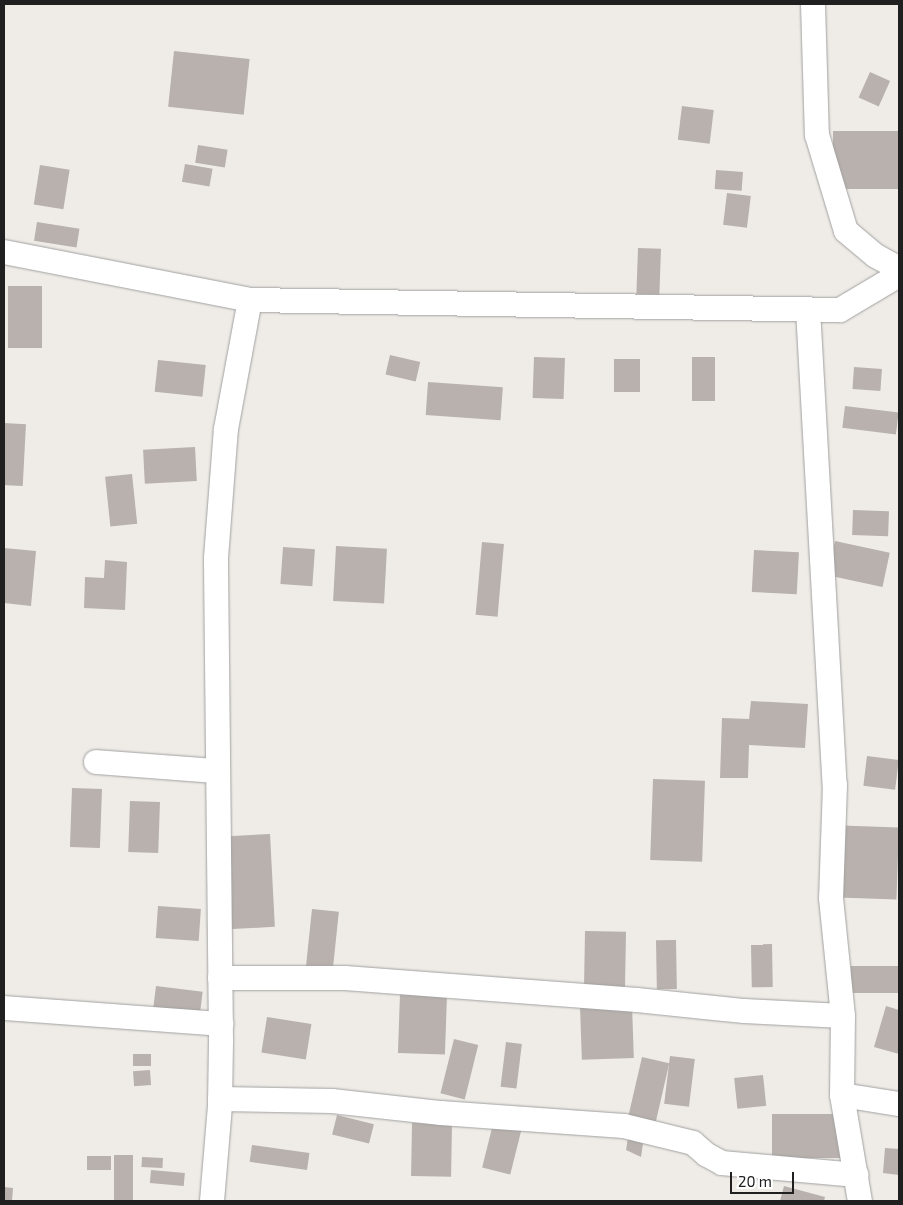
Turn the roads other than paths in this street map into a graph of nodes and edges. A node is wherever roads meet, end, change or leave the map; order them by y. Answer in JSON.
{"nodes":[{"id":1,"x":813,"y":4,"type":"edge"},
{"id":2,"x":4,"y":252,"type":"edge"},
{"id":3,"x":899,"y":269,"type":"edge"},
{"id":4,"x":899,"y":274,"type":"edge"},
{"id":5,"x":250,"y":300,"type":"junction"},
{"id":6,"x":808,"y":309,"type":"junction"},
{"id":7,"x":96,"y":762,"type":"dead end"},
{"id":8,"x":217,"y":771,"type":"junction"},
{"id":9,"x":220,"y":978,"type":"junction"},
{"id":10,"x":4,"y":1008,"type":"edge"},
{"id":11,"x":843,"y":1016,"type":"junction"},
{"id":12,"x":221,"y":1024,"type":"junction"},
{"id":13,"x":842,"y":1095,"type":"junction"},
{"id":14,"x":220,"y":1098,"type":"junction"},
{"id":15,"x":899,"y":1104,"type":"edge"},
{"id":16,"x":856,"y":1175,"type":"junction"},
{"id":17,"x":212,"y":1201,"type":"edge"},
{"id":18,"x":860,"y":1201,"type":"edge"}],
"edges":[{"from":1,"to":3,"type":"street"},
{"from":2,"to":5,"type":"street"},
{"from":4,"to":6,"type":"street"},
{"from":5,"to":6,"type":"street"},
{"from":5,"to":8,"type":"street"},
{"from":6,"to":11,"type":"street"},
{"from":7,"to":8,"type":"street"},
{"from":8,"to":9,"type":"street"},
{"from":9,"to":11,"type":"street"},
{"from":9,"to":12,"type":"street"},
{"from":10,"to":12,"type":"street"},
{"from":11,"to":13,"type":"street"},
{"from":12,"to":14,"type":"street"},
{"from":13,"to":15,"type":"street"},
{"from":13,"to":16,"type":"street"},
{"from":14,"to":16,"type":"street"},
{"from":14,"to":17,"type":"street"},
{"from":16,"to":18,"type":"street"}]}
